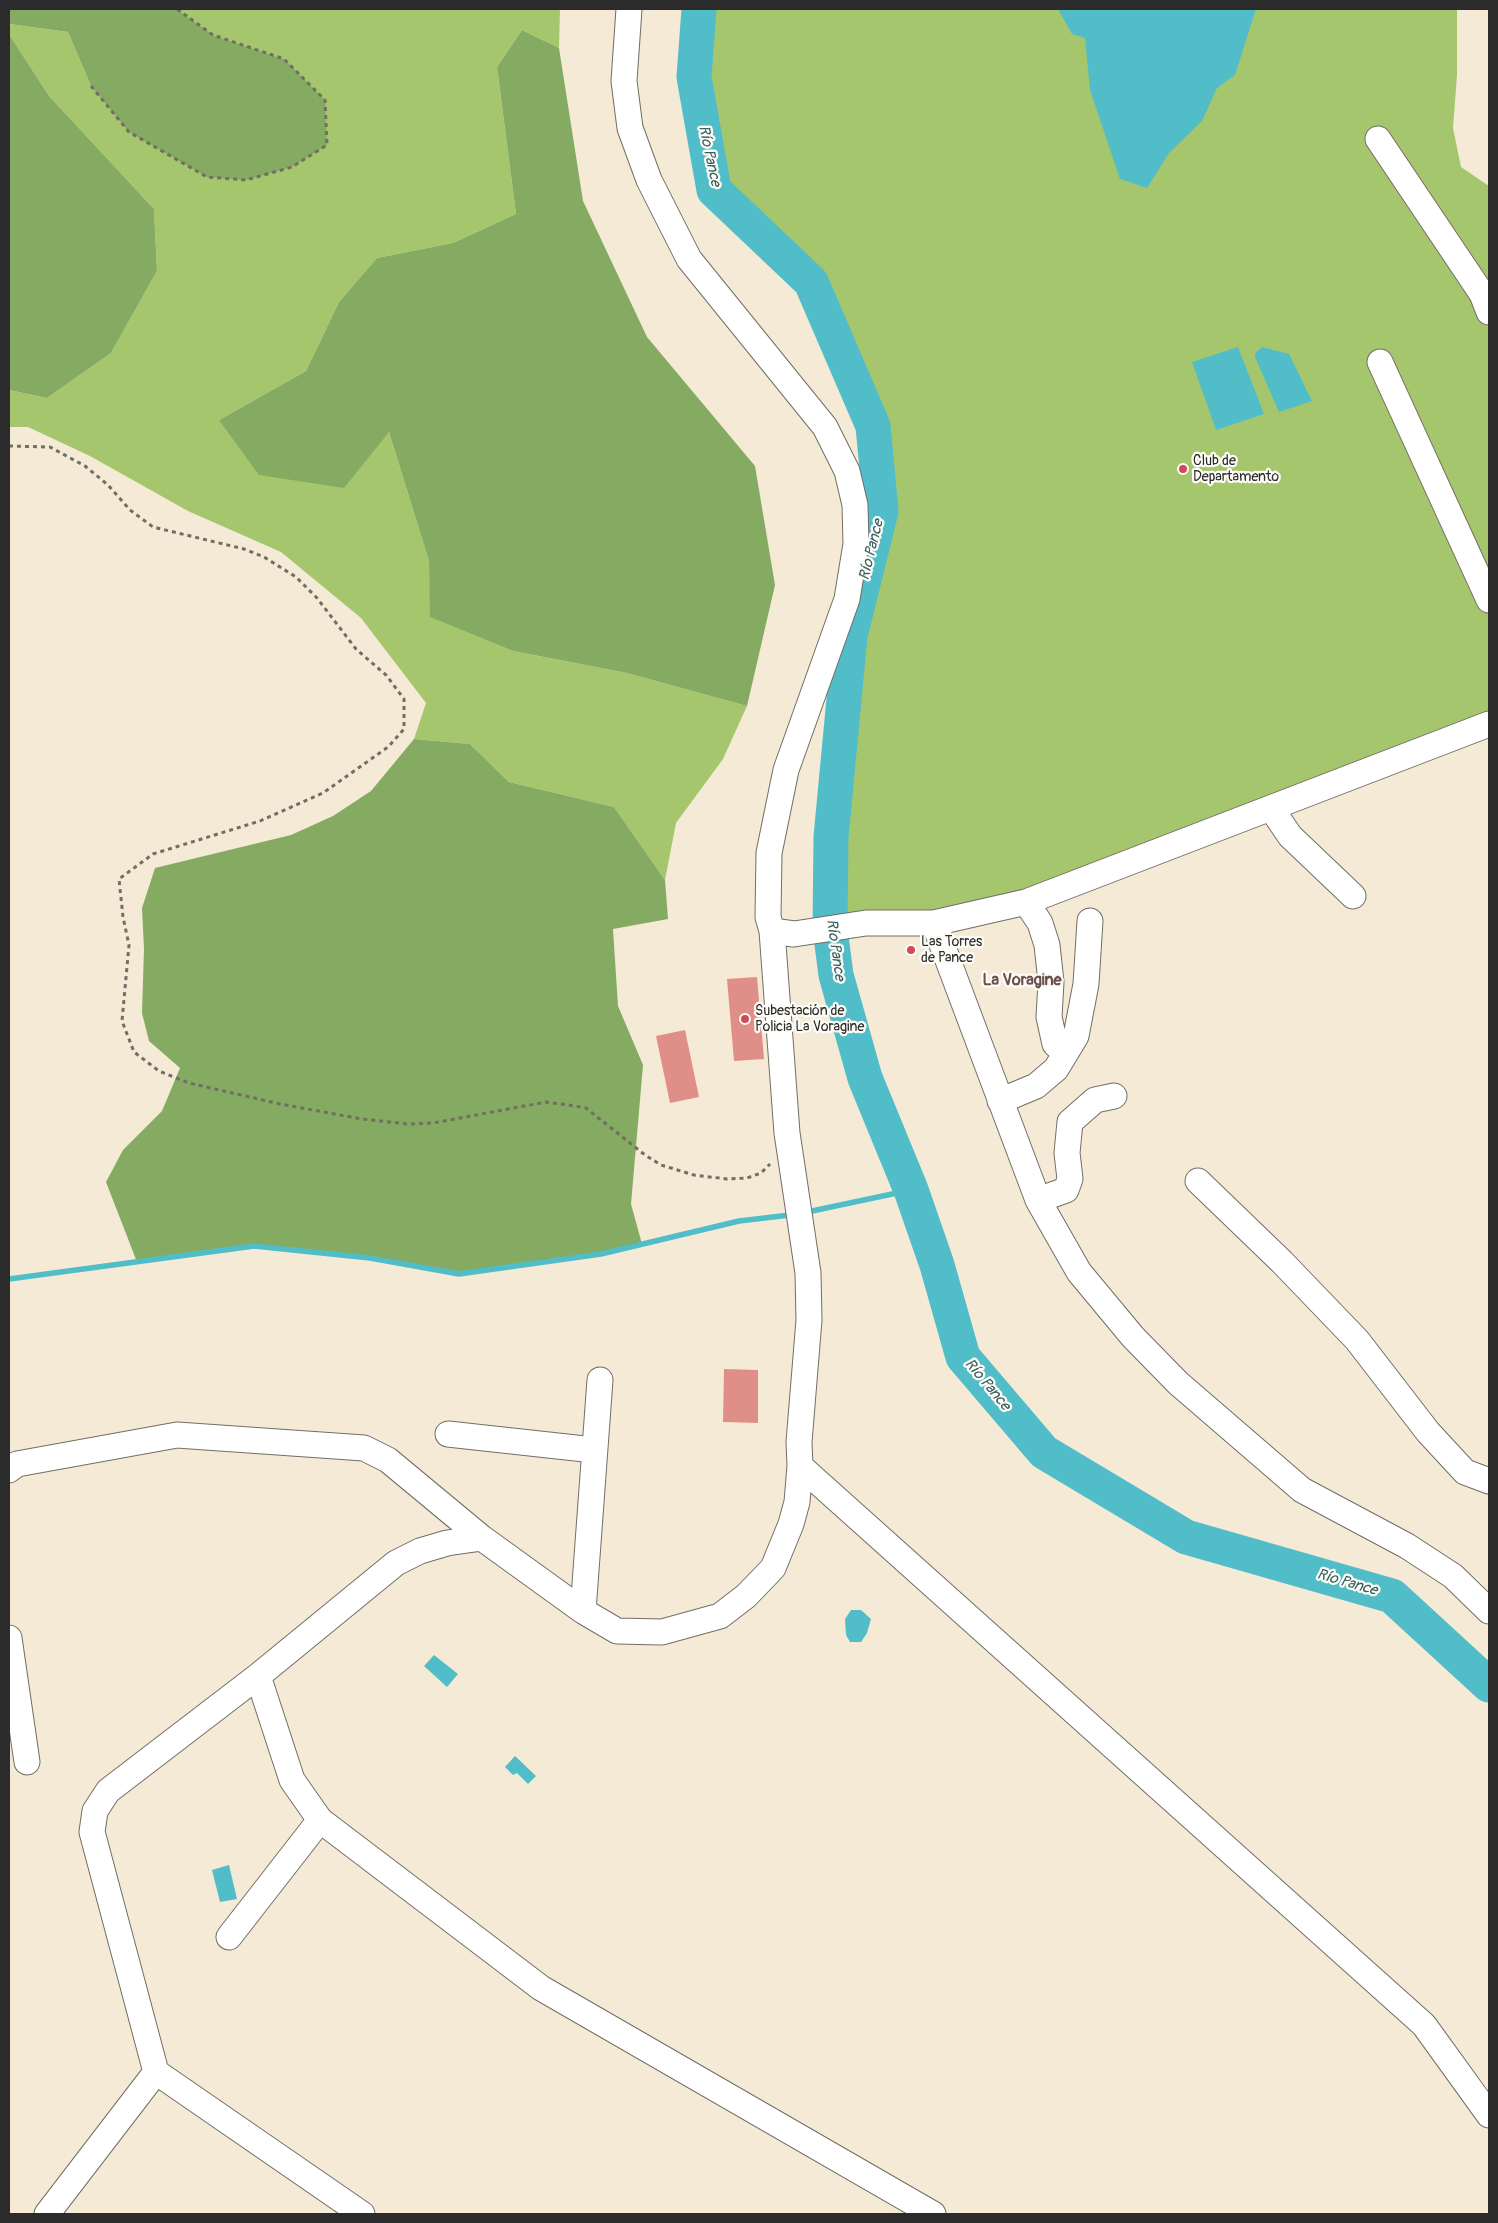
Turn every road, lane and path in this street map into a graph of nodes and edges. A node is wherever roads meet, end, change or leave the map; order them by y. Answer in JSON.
{"nodes":[{"id":1,"x":177,"y":9,"type":"edge"},
{"id":2,"x":629,"y":9,"type":"edge"},
{"id":3,"x":91,"y":86,"type":"dead end"},
{"id":4,"x":1378,"y":139,"type":"dead end"},
{"id":5,"x":1489,"y":312,"type":"edge"},
{"id":6,"x":1380,"y":362,"type":"dead end"},
{"id":7,"x":9,"y":446,"type":"edge"},
{"id":8,"x":1489,"y":600,"type":"edge"},
{"id":9,"x":1487,"y":722,"type":"edge"},
{"id":10,"x":1271,"y":808,"type":"junction"},
{"id":11,"x":1352,"y":896,"type":"dead end"},
{"id":12,"x":1026,"y":902,"type":"junction"},
{"id":13,"x":1090,"y":921,"type":"dead end"},
{"id":14,"x":934,"y":923,"type":"junction"},
{"id":15,"x":783,"y":933,"type":"junction"},
{"id":16,"x":1066,"y":1054,"type":"junction"},
{"id":17,"x":1114,"y":1096,"type":"dead end"},
{"id":18,"x":1000,"y":1101,"type":"junction"},
{"id":19,"x":770,"y":1165,"type":"dead end"},
{"id":20,"x":1198,"y":1181,"type":"dead end"},
{"id":21,"x":1038,"y":1200,"type":"junction"},
{"id":22,"x":600,"y":1380,"type":"dead end"},
{"id":23,"x":448,"y":1434,"type":"dead end"},
{"id":24,"x":594,"y":1450,"type":"junction"},
{"id":25,"x":800,"y":1466,"type":"junction"},
{"id":26,"x":9,"y":1470,"type":"edge"},
{"id":27,"x":1489,"y":1481,"type":"edge"},
{"id":28,"x":482,"y":1538,"type":"junction"},
{"id":29,"x":583,"y":1611,"type":"junction"},
{"id":30,"x":1489,"y":1611,"type":"edge"},
{"id":31,"x":9,"y":1638,"type":"edge"},
{"id":32,"x":258,"y":1676,"type":"junction"},
{"id":33,"x":27,"y":1762,"type":"dead end"},
{"id":34,"x":320,"y":1820,"type":"junction"},
{"id":35,"x":229,"y":1937,"type":"dead end"},
{"id":36,"x":156,"y":2072,"type":"junction"},
{"id":37,"x":1489,"y":2116,"type":"edge"},
{"id":38,"x":47,"y":2214,"type":"edge"},
{"id":39,"x":362,"y":2214,"type":"edge"},
{"id":40,"x":933,"y":2214,"type":"edge"}],
"edges":[{"from":1,"to":3,"type":"path"},
{"from":2,"to":15,"type":"street"},
{"from":4,"to":5,"type":"street"},
{"from":6,"to":8,"type":"street"},
{"from":7,"to":19,"type":"path"},
{"from":9,"to":10,"type":"street"},
{"from":10,"to":11,"type":"street"},
{"from":10,"to":12,"type":"street"},
{"from":12,"to":14,"type":"street"},
{"from":12,"to":16,"type":"street"},
{"from":13,"to":16,"type":"street"},
{"from":14,"to":15,"type":"street"},
{"from":14,"to":18,"type":"street"},
{"from":15,"to":25,"type":"street"},
{"from":16,"to":18,"type":"street"},
{"from":17,"to":21,"type":"street"},
{"from":18,"to":21,"type":"street"},
{"from":20,"to":27,"type":"street"},
{"from":21,"to":30,"type":"street"},
{"from":22,"to":24,"type":"street"},
{"from":23,"to":24,"type":"street"},
{"from":24,"to":29,"type":"street"},
{"from":25,"to":29,"type":"street"},
{"from":25,"to":37,"type":"street"},
{"from":26,"to":28,"type":"street"},
{"from":28,"to":29,"type":"street"},
{"from":28,"to":32,"type":"street"},
{"from":31,"to":33,"type":"street"},
{"from":32,"to":34,"type":"street"},
{"from":32,"to":36,"type":"street"},
{"from":34,"to":35,"type":"street"},
{"from":34,"to":40,"type":"street"},
{"from":36,"to":38,"type":"street"},
{"from":36,"to":39,"type":"street"}]}
